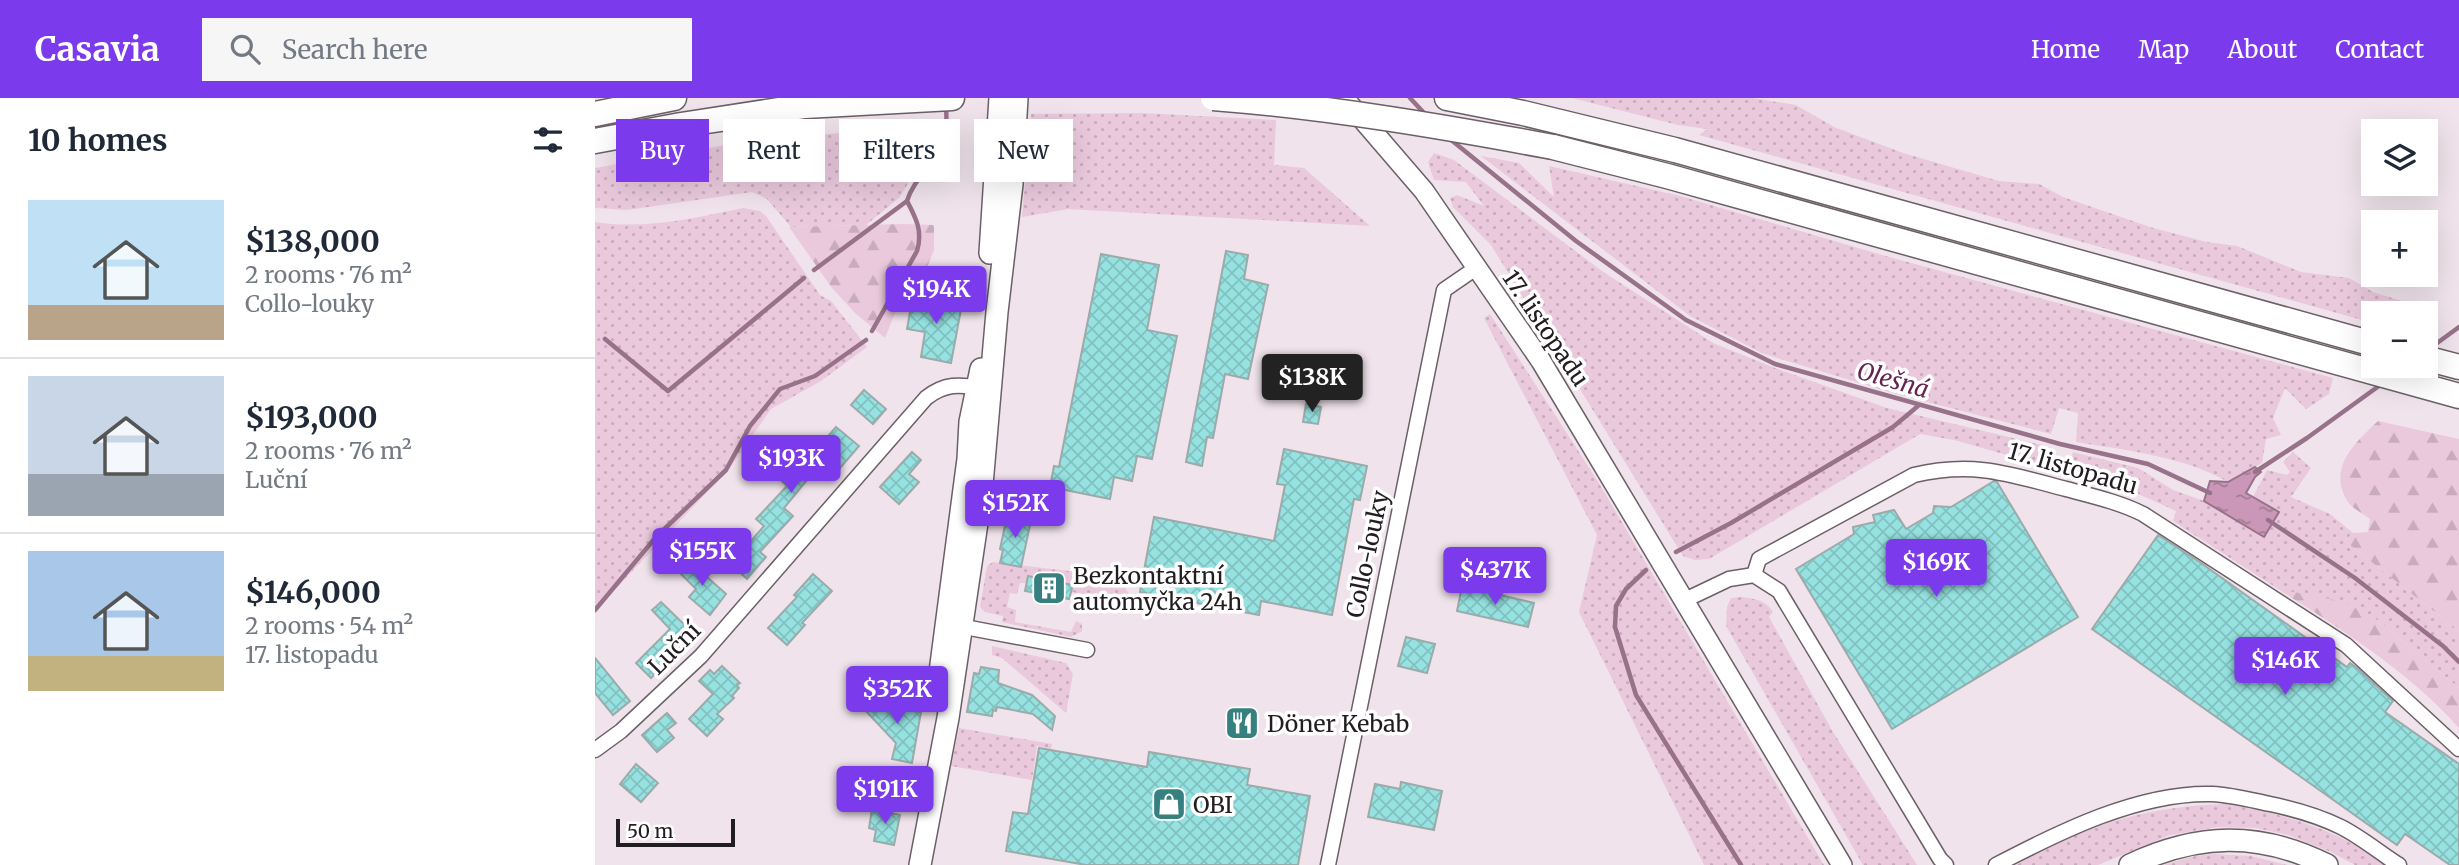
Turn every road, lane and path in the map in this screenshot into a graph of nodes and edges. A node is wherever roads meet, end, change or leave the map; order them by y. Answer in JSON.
{"nodes":[{"id":1,"x":674,"y":98,"type":"edge"},
{"id":2,"x":1000,"y":98,"type":"edge"},
{"id":3,"x":1017,"y":98,"type":"edge"},
{"id":4,"x":1213,"y":98,"type":"edge"},
{"id":5,"x":1344,"y":98,"type":"edge"},
{"id":6,"x":1447,"y":98,"type":"edge"},
{"id":7,"x":940,"y":99,"type":"edge"},
{"id":8,"x":602,"y":112,"type":"edge"},
{"id":9,"x":602,"y":140,"type":"edge"},
{"id":10,"x":1476,"y":268,"type":"junction"},
{"id":11,"x":2361,"y":341,"type":"edge"},
{"id":12,"x":983,"y":388,"type":"junction"},
{"id":13,"x":2459,"y":396,"type":"edge"},
{"id":14,"x":1754,"y":575,"type":"junction"},
{"id":15,"x":1685,"y":600,"type":"junction"},
{"id":16,"x":954,"y":625,"type":"junction"},
{"id":17,"x":1087,"y":650,"type":"dead end"},
{"id":18,"x":2459,"y":749,"type":"edge"},
{"id":19,"x":595,"y":750,"type":"edge"},
{"id":20,"x":908,"y":865,"type":"edge"},
{"id":21,"x":920,"y":865,"type":"edge"},
{"id":22,"x":1328,"y":865,"type":"edge"},
{"id":23,"x":1842,"y":865,"type":"edge"},
{"id":24,"x":1946,"y":865,"type":"edge"},
{"id":25,"x":1996,"y":865,"type":"edge"},
{"id":26,"x":2130,"y":865,"type":"edge"},
{"id":27,"x":2327,"y":865,"type":"edge"},
{"id":28,"x":2399,"y":865,"type":"edge"}],
"edges":[{"from":1,"to":8,"type":"highway"},
{"from":2,"to":12,"type":"main road"},
{"from":3,"to":12,"type":"main road"},
{"from":4,"to":13,"type":"highway","bridge":true},
{"from":5,"to":10,"type":"main road","name":"17. listopadu"},
{"from":6,"to":11,"type":"highway"},
{"from":7,"to":9,"type":"highway"},
{"from":10,"to":15,"type":"main road","name":"17. listopadu"},
{"from":10,"to":22,"type":"street","name":"Collo-louky"},
{"from":12,"to":16,"type":"main road"},
{"from":12,"to":19,"type":"street","name":"Luční"},
{"from":14,"to":15,"type":"street"},
{"from":14,"to":18,"type":"street","name":"17. listopadu"},
{"from":14,"to":24,"type":"street"},
{"from":15,"to":23,"type":"main road","name":"17. listopadu"},
{"from":16,"to":17,"type":"street"},
{"from":16,"to":20,"type":"main road"},
{"from":16,"to":21,"type":"main road"},
{"from":25,"to":28,"type":"street"},
{"from":26,"to":27,"type":"main road"}]}
